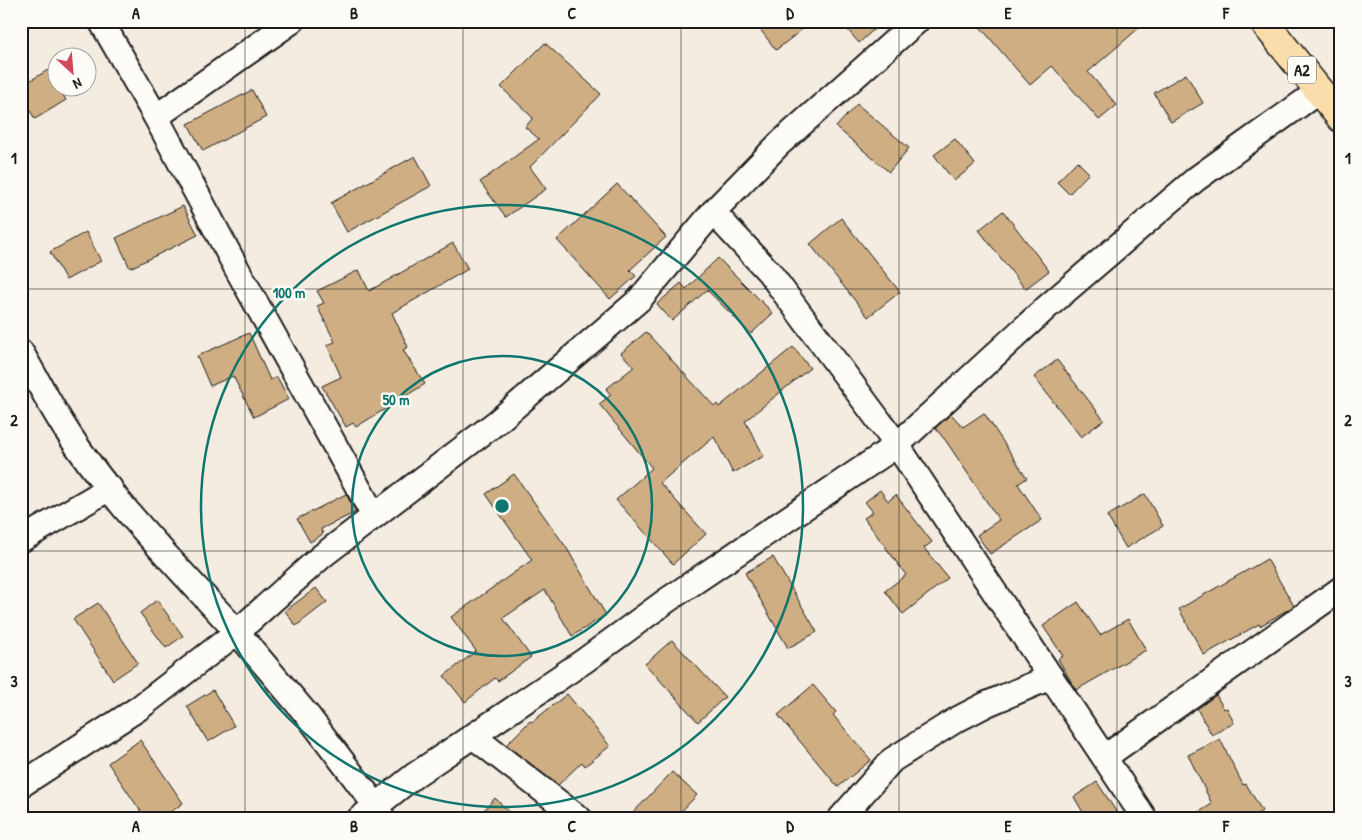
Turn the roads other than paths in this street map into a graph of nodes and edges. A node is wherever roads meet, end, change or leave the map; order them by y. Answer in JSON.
{"nodes":[{"id":1,"x":102,"y":21,"type":"edge"},
{"id":2,"x":292,"y":21,"type":"edge"},
{"id":3,"x":917,"y":21,"type":"edge"},
{"id":4,"x":1263,"y":21,"type":"edge"},
{"id":5,"x":1319,"y":91,"type":"junction"},
{"id":6,"x":156,"y":117,"type":"junction"},
{"id":7,"x":1341,"y":118,"type":"edge"},
{"id":8,"x":713,"y":212,"type":"junction"},
{"id":9,"x":21,"y":352,"type":"edge"},
{"id":10,"x":896,"y":445,"type":"junction"},
{"id":11,"x":110,"y":488,"type":"junction"},
{"id":12,"x":374,"y":516,"type":"junction"},
{"id":13,"x":21,"y":540,"type":"edge"},
{"id":14,"x":1341,"y":589,"type":"edge"},
{"id":15,"x":238,"y":632,"type":"junction"},
{"id":16,"x":1051,"y":677,"type":"junction"},
{"id":17,"x":474,"y":737,"type":"junction"},
{"id":18,"x":1105,"y":756,"type":"junction"},
{"id":19,"x":21,"y":785,"type":"edge"},
{"id":20,"x":372,"y":814,"type":"edge"},
{"id":21,"x":580,"y":819,"type":"edge"},
{"id":22,"x":840,"y":819,"type":"edge"},
{"id":23,"x":1145,"y":819,"type":"edge"}],
"edges":[{"from":1,"to":6,"type":"street"},
{"from":2,"to":6,"type":"street"},
{"from":3,"to":8,"type":"street"},
{"from":4,"to":5,"type":"highway","number":"A2"},
{"from":5,"to":7,"type":"highway","number":"A2"},
{"from":5,"to":10,"type":"street"},
{"from":6,"to":12,"type":"street"},
{"from":8,"to":10,"type":"street"},
{"from":8,"to":12,"type":"street"},
{"from":9,"to":11,"type":"street"},
{"from":10,"to":16,"type":"street"},
{"from":10,"to":17,"type":"street"},
{"from":11,"to":13,"type":"street"},
{"from":11,"to":15,"type":"street"},
{"from":12,"to":15,"type":"street"},
{"from":14,"to":18,"type":"street"},
{"from":15,"to":19,"type":"street"},
{"from":15,"to":20,"type":"street"},
{"from":16,"to":18,"type":"street"},
{"from":16,"to":22,"type":"street"},
{"from":17,"to":20,"type":"street"},
{"from":17,"to":21,"type":"street"},
{"from":18,"to":23,"type":"street"}]}
